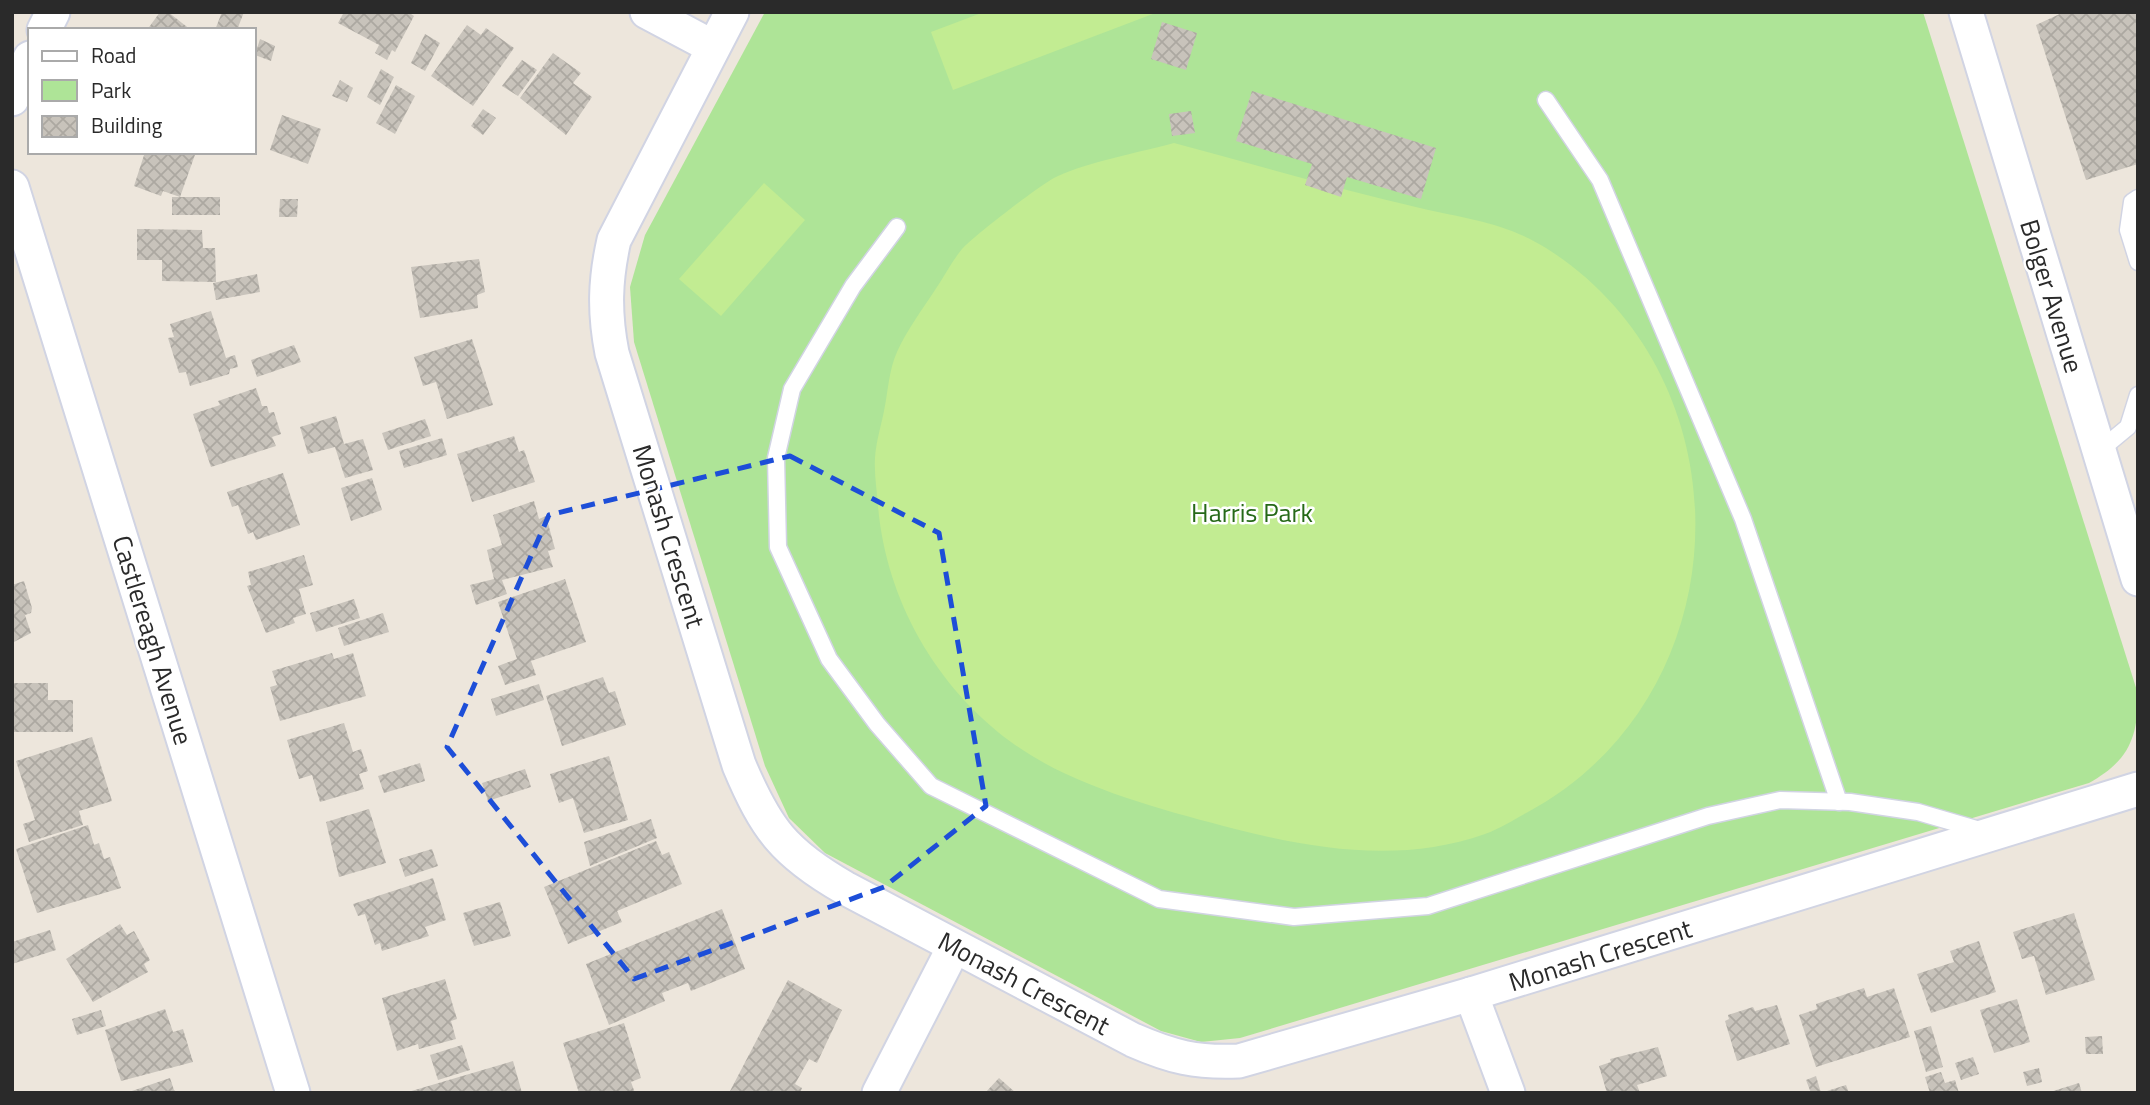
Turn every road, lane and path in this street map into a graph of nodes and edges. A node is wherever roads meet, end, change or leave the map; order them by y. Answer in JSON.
{"nodes":[{"id":1,"x":53,"y":12,"type":"edge"},
{"id":2,"x":647,"y":12,"type":"edge"},
{"id":3,"x":732,"y":12,"type":"edge"},
{"id":4,"x":1966,"y":12,"type":"edge"},
{"id":5,"x":45,"y":28,"type":"edge"},
{"id":6,"x":713,"y":47,"type":"junction"},
{"id":7,"x":28,"y":63,"type":"edge"},
{"id":8,"x":12,"y":99,"type":"edge"},
{"id":9,"x":1546,"y":100,"type":"dead end"},
{"id":10,"x":12,"y":187,"type":"edge"},
{"id":11,"x":2138,"y":198,"type":"edge"},
{"id":12,"x":897,"y":227,"type":"dead end"},
{"id":13,"x":2138,"y":262,"type":"edge"},
{"id":14,"x":2138,"y":395,"type":"edge"},
{"id":15,"x":2099,"y":451,"type":"junction"},
{"id":16,"x":2138,"y":579,"type":"edge"},
{"id":17,"x":2138,"y":789,"type":"edge"},
{"id":18,"x":1839,"y":802,"type":"junction"},
{"id":19,"x":1995,"y":834,"type":"junction"},
{"id":20,"x":954,"y":947,"type":"junction"},
{"id":21,"x":1471,"y":995,"type":"junction"},
{"id":22,"x":1201,"y":1078,"type":"edge"},
{"id":23,"x":293,"y":1093,"type":"edge"},
{"id":24,"x":879,"y":1093,"type":"edge"},
{"id":25,"x":1507,"y":1093,"type":"edge"}],
"edges":[{"from":1,"to":5,"type":"street"},
{"from":2,"to":6,"type":"street"},
{"from":3,"to":6,"type":"street","name":"Monash Crescent"},
{"from":4,"to":15,"type":"street","name":"Bolger Avenue"},
{"from":6,"to":20,"type":"street","name":"Monash Crescent"},
{"from":7,"to":8,"type":"street"},
{"from":9,"to":18,"type":"lane"},
{"from":10,"to":23,"type":"street","name":"Castlereagh Avenue"},
{"from":11,"to":13,"type":"lane"},
{"from":12,"to":18,"type":"lane"},
{"from":14,"to":15,"type":"lane"},
{"from":15,"to":16,"type":"street","name":"Bolger Avenue"},
{"from":17,"to":19,"type":"street","name":"Monash Crescent"},
{"from":18,"to":19,"type":"lane"},
{"from":19,"to":21,"type":"street","name":"Monash Crescent"},
{"from":20,"to":22,"type":"street","name":"Monash Crescent"},
{"from":20,"to":24,"type":"street"},
{"from":21,"to":22,"type":"street","name":"Monash Crescent"},
{"from":21,"to":25,"type":"street"}]}
